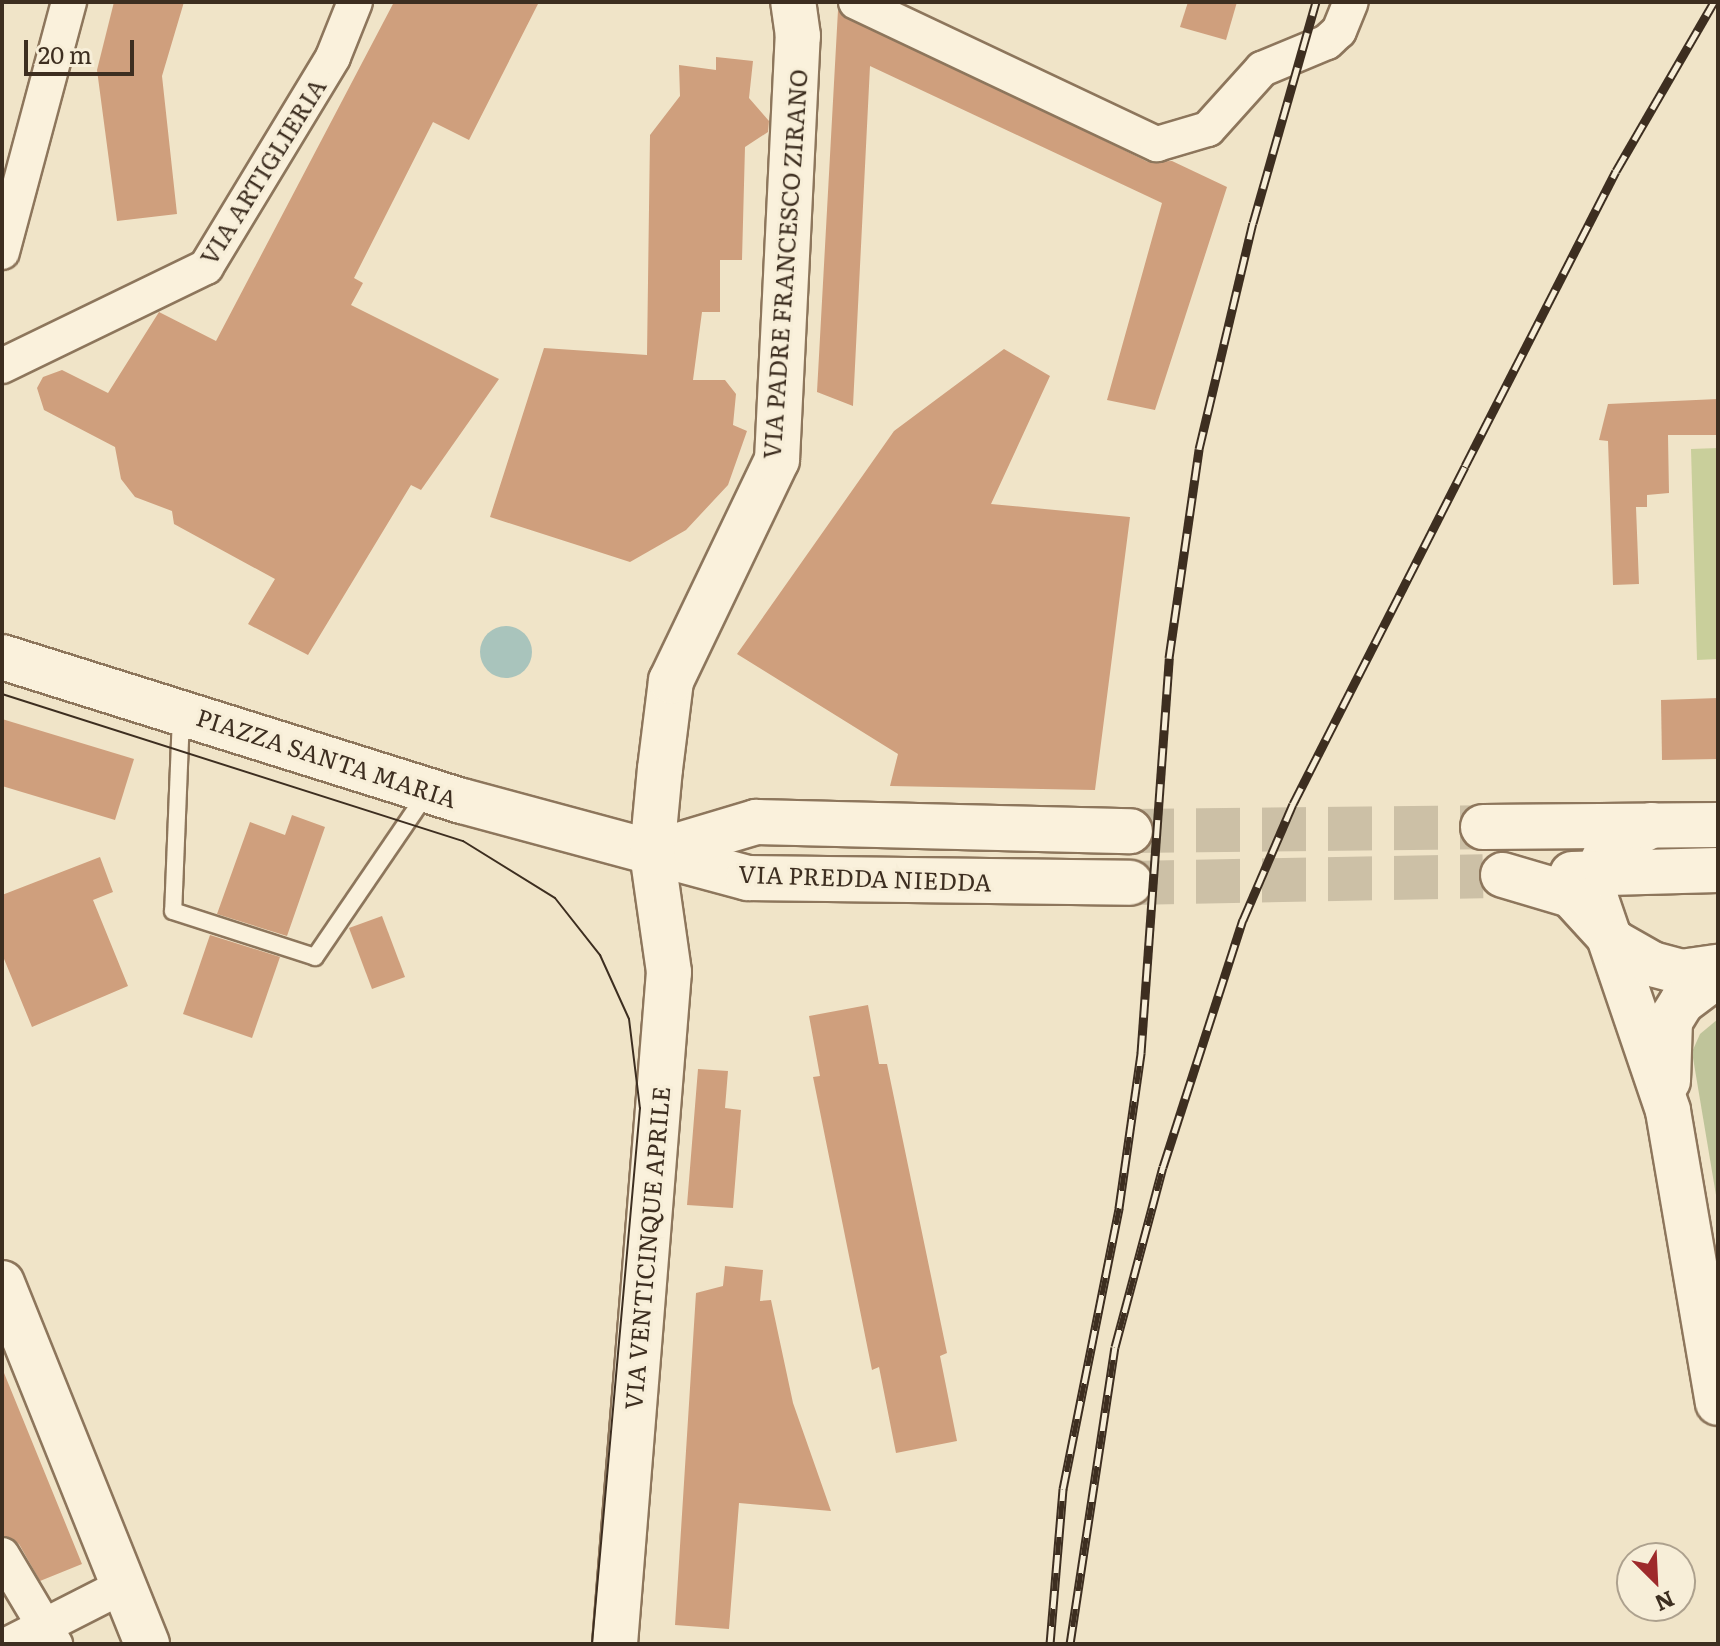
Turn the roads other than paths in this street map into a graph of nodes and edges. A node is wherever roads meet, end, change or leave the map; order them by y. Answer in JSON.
{"nodes":[{"id":1,"x":69,"y":2,"type":"edge"},
{"id":2,"x":355,"y":2,"type":"edge"},
{"id":3,"x":856,"y":2,"type":"edge"},
{"id":4,"x":1351,"y":2,"type":"edge"},
{"id":5,"x":799,"y":13,"type":"edge"},
{"id":6,"x":2,"y":252,"type":"edge"},
{"id":7,"x":2,"y":366,"type":"edge"},
{"id":8,"x":2,"y":657,"type":"edge"},
{"id":9,"x":182,"y":710,"type":"junction"},
{"id":10,"x":429,"y":791,"type":"junction"},
{"id":11,"x":1652,"y":825,"type":"junction"},
{"id":12,"x":1718,"y":825,"type":"edge"},
{"id":13,"x":1483,"y":827,"type":"tunnel mouth"},
{"id":14,"x":1130,"y":831,"type":"tunnel mouth"},
{"id":15,"x":652,"y":853,"type":"junction"},
{"id":16,"x":1718,"y":870,"type":"edge"},
{"id":17,"x":1597,"y":873,"type":"junction"},
{"id":18,"x":1130,"y":883,"type":"tunnel mouth"},
{"id":19,"x":1605,"y":930,"type":"junction"},
{"id":20,"x":1718,"y":967,"type":"edge"},
{"id":21,"x":1718,"y":975,"type":"edge"},
{"id":22,"x":1668,"y":1111,"type":"junction"},
{"id":23,"x":2,"y":1283,"type":"edge"},
{"id":24,"x":1718,"y":1403,"type":"edge"},
{"id":25,"x":2,"y":1555,"type":"edge"},
{"id":26,"x":125,"y":1585,"type":"junction"},
{"id":27,"x":51,"y":1634,"type":"edge"},
{"id":28,"x":9,"y":1644,"type":"edge"},
{"id":29,"x":147,"y":1644,"type":"edge"},
{"id":30,"x":615,"y":1644,"type":"edge"}],
"edges":[{"from":1,"to":6,"type":"street"},
{"from":2,"to":7,"type":"street","name":"VIA ARTIGLIERIA"},
{"from":3,"to":4,"type":"street"},
{"from":5,"to":15,"type":"main road","name":"VIA PADRE FRANCESCO ZIRANO"},
{"from":8,"to":9,"type":"main road","name":"PIAZZA SANTA MARIA"},
{"from":9,"to":10,"type":"main road","name":"PIAZZA SANTA MARIA"},
{"from":9,"to":10,"type":"lane"},
{"from":10,"to":15,"type":"main road","name":"PIAZZA SANTA MARIA"},
{"from":11,"to":12,"type":"main road"},
{"from":11,"to":13,"type":"main road"},
{"from":11,"to":17,"type":"main road"},
{"from":14,"to":15,"type":"main road","name":"VIA PREDDA NIEDDA"},
{"from":15,"to":18,"type":"main road","name":"VIA PREDDA NIEDDA"},
{"from":15,"to":30,"type":"main road","name":"VIA VENTICINQUE APRILE"},
{"from":16,"to":17,"type":"main road"},
{"from":17,"to":19,"type":"main road"},
{"from":17,"to":19,"type":"main road"},
{"from":19,"to":20,"type":"main road"},
{"from":19,"to":22,"type":"main road"},
{"from":21,"to":22,"type":"main road"},
{"from":22,"to":24,"type":"main road"},
{"from":23,"to":26,"type":"main road"},
{"from":25,"to":27,"type":"street"},
{"from":26,"to":27,"type":"street"},
{"from":26,"to":29,"type":"main road"},
{"from":27,"to":28,"type":"street"}]}
